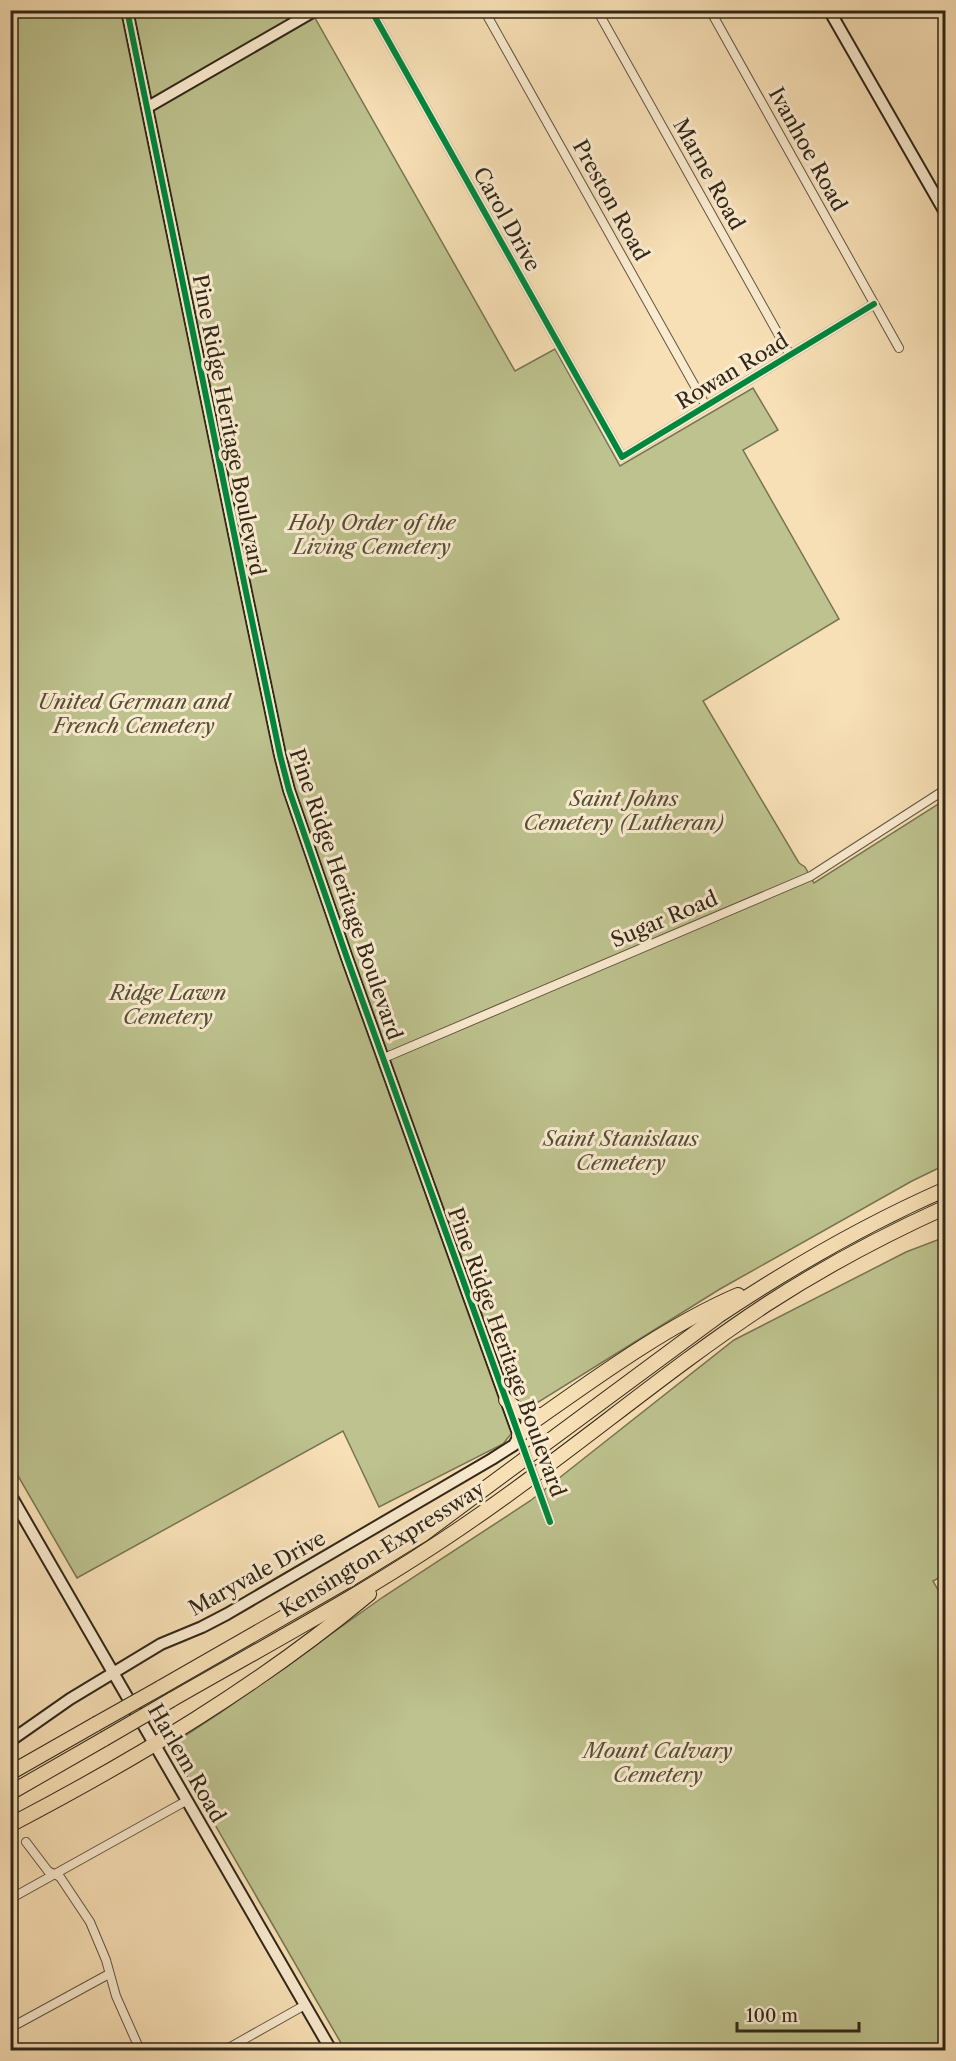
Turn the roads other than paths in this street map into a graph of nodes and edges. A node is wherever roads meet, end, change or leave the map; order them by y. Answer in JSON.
{"nodes":[{"id":1,"x":127,"y":10,"type":"edge"},
{"id":2,"x":316,"y":10,"type":"edge"},
{"id":3,"x":371,"y":10,"type":"edge"},
{"id":4,"x":484,"y":10,"type":"edge"},
{"id":5,"x":597,"y":10,"type":"edge"},
{"id":6,"x":710,"y":10,"type":"edge"},
{"id":7,"x":829,"y":10,"type":"edge"},
{"id":8,"x":148,"y":107,"type":"junction"},
{"id":9,"x":945,"y":214,"type":"edge"},
{"id":10,"x":874,"y":304,"type":"junction"},
{"id":11,"x":899,"y":348,"type":"dead end"},
{"id":12,"x":790,"y":355,"type":"junction"},
{"id":13,"x":706,"y":406,"type":"junction"},
{"id":14,"x":614,"y":443,"type":"joint"},
{"id":15,"x":945,"y":789,"type":"edge"},
{"id":16,"x":384,"y":1058,"type":"junction"},
{"id":17,"x":945,"y":1189,"type":"edge"},
{"id":18,"x":945,"y":1207,"type":"edge"},
{"id":19,"x":775,"y":1278,"type":"junction"},
{"id":20,"x":507,"y":1400,"type":"junction"},
{"id":21,"x":542,"y":1415,"type":"junction"},
{"id":22,"x":521,"y":1442,"type":"junction"},
{"id":23,"x":10,"y":1494,"type":"edge"},
{"id":24,"x":550,"y":1522,"type":"dead end"},
{"id":25,"x":402,"y":1566,"type":"junction"},
{"id":26,"x":113,"y":1673,"type":"junction"},
{"id":27,"x":10,"y":1741,"type":"edge"},
{"id":28,"x":154,"y":1745,"type":"junction"},
{"id":29,"x":10,"y":1773,"type":"edge"},
{"id":30,"x":10,"y":1793,"type":"edge"},
{"id":31,"x":186,"y":1802,"type":"junction"},
{"id":32,"x":10,"y":1825,"type":"edge"},
{"id":33,"x":26,"y":1842,"type":"dead end"},
{"id":34,"x":55,"y":1874,"type":"junction"},
{"id":35,"x":10,"y":1899,"type":"edge"},
{"id":36,"x":109,"y":1974,"type":"junction"},
{"id":37,"x":305,"y":2005,"type":"junction"},
{"id":38,"x":10,"y":2028,"type":"edge"},
{"id":39,"x":140,"y":2050,"type":"edge"},
{"id":40,"x":225,"y":2050,"type":"edge"},
{"id":41,"x":331,"y":2050,"type":"edge"}],
"edges":[{"from":1,"to":8,"type":"street","name":"Pine Ridge Heritage Boulevard"},
{"from":2,"to":8,"type":"street"},
{"from":3,"to":14,"type":"street","name":"Carol Drive"},
{"from":4,"to":13,"type":"street","name":"Preston Road"},
{"from":5,"to":12,"type":"street","name":"Marne Road"},
{"from":6,"to":10,"type":"street","name":"Ivanhoe Road"},
{"from":7,"to":9,"type":"street"},
{"from":8,"to":16,"type":"street","name":"Pine Ridge Heritage Boulevard"},
{"from":10,"to":11,"type":"street","name":"Ivanhoe Road"},
{"from":10,"to":12,"type":"street","name":"Rowan Road"},
{"from":12,"to":13,"type":"street","name":"Rowan Road"},
{"from":13,"to":14,"type":"street","name":"Rowan Road"},
{"from":15,"to":16,"type":"street","name":"Sugar Road"},
{"from":16,"to":20,"type":"street","name":"Pine Ridge Heritage Boulevard"},
{"from":17,"to":19,"type":"highway","name":"Kensington Expressway"},
{"from":18,"to":25,"type":"highway","name":"Kensington Expressway"},
{"from":19,"to":21,"type":"highway"},
{"from":19,"to":29,"type":"highway","name":"Kensington Expressway","bridge":true},
{"from":20,"to":21,"type":"highway"},
{"from":20,"to":22,"type":"street","name":"Pine Ridge Heritage Boulevard"},
{"from":21,"to":22,"type":"highway"},
{"from":22,"to":24,"type":"street","name":"Pine Ridge Heritage Boulevard","bridge":true},
{"from":22,"to":26,"type":"street","name":"Maryvale Drive"},
{"from":23,"to":26,"type":"street","name":"Harlem Road"},
{"from":25,"to":28,"type":"highway"},
{"from":25,"to":30,"type":"highway","name":"Kensington Expressway","bridge":true},
{"from":26,"to":27,"type":"street","name":"Maryvale Drive"},
{"from":26,"to":28,"type":"street","name":"Harlem Road"},
{"from":28,"to":31,"type":"street","name":"Harlem Road"},
{"from":28,"to":32,"type":"highway"},
{"from":31,"to":34,"type":"street"},
{"from":31,"to":37,"type":"street","name":"Harlem Road"},
{"from":33,"to":34,"type":"street"},
{"from":34,"to":35,"type":"street"},
{"from":34,"to":36,"type":"street"},
{"from":36,"to":38,"type":"street"},
{"from":36,"to":39,"type":"street"},
{"from":37,"to":40,"type":"street"},
{"from":37,"to":41,"type":"street","name":"Harlem Road"}]}
